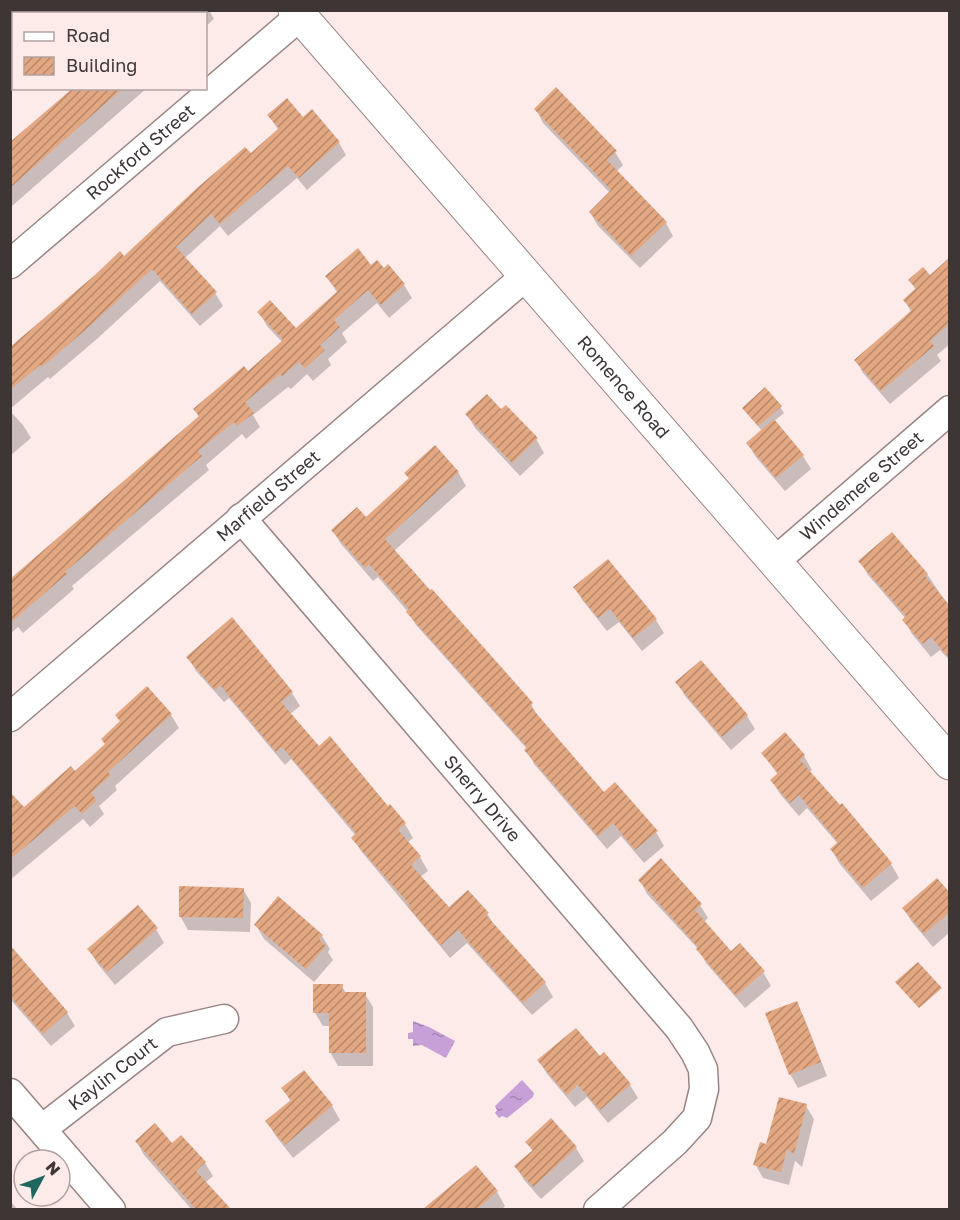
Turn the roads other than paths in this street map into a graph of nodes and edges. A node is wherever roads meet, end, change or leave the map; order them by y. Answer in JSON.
{"nodes":[{"id":1,"x":297,"y":13,"type":"edge"},
{"id":2,"x":10,"y":264,"type":"edge"},
{"id":3,"x":527,"y":275,"type":"junction"},
{"id":4,"x":950,"y":410,"type":"edge"},
{"id":5,"x":241,"y":518,"type":"junction"},
{"id":6,"x":774,"y":562,"type":"junction"},
{"id":7,"x":10,"y":717,"type":"edge"},
{"id":8,"x":950,"y":763,"type":"edge"},
{"id":9,"x":224,"y":1019,"type":"dead end"},
{"id":10,"x":10,"y":1092,"type":"edge"},
{"id":11,"x":42,"y":1129,"type":"junction"},
{"id":12,"x":111,"y":1209,"type":"edge"},
{"id":13,"x":598,"y":1209,"type":"edge"}],
"edges":[{"from":1,"to":2,"type":"street","name":"Rockford Street"},
{"from":1,"to":3,"type":"street","name":"Romence Road"},
{"from":3,"to":5,"type":"street","name":"Marfield Street"},
{"from":3,"to":6,"type":"street","name":"Romence Road"},
{"from":4,"to":6,"type":"street","name":"Windemere Street"},
{"from":5,"to":7,"type":"street","name":"Marfield Street"},
{"from":5,"to":13,"type":"street","name":"Sherry Drive"},
{"from":6,"to":8,"type":"street","name":"Romence Road"},
{"from":9,"to":11,"type":"street","name":"Kaylin Court"},
{"from":10,"to":11,"type":"street"},
{"from":11,"to":12,"type":"street"}]}
